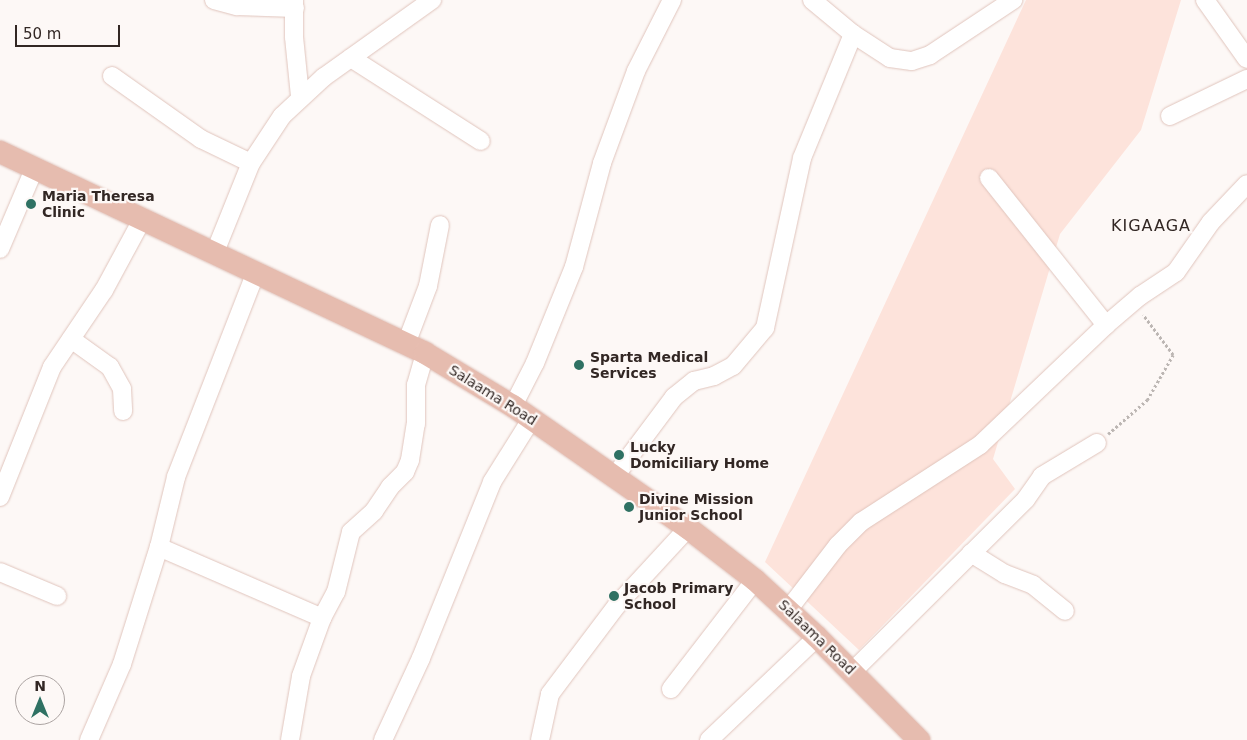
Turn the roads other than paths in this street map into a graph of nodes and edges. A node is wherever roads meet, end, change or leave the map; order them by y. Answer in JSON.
{"nodes":[{"id":1,"x":214,"y":0,"type":"edge"},
{"id":2,"x":432,"y":0,"type":"edge"},
{"id":3,"x":672,"y":0,"type":"edge"},
{"id":4,"x":812,"y":0,"type":"edge"},
{"id":5,"x":1013,"y":0,"type":"edge"},
{"id":6,"x":1210,"y":1,"type":"edge"},
{"id":7,"x":294,"y":4,"type":"edge"},
{"id":8,"x":852,"y":34,"type":"junction"},
{"id":9,"x":351,"y":58,"type":"junction"},
{"id":10,"x":1247,"y":59,"type":"edge"},
{"id":11,"x":112,"y":76,"type":"dead end"},
{"id":12,"x":1247,"y":79,"type":"edge"},
{"id":13,"x":300,"y":96,"type":"junction"},
{"id":14,"x":1170,"y":116,"type":"dead end"},
{"id":15,"x":481,"y":141,"type":"dead end"},
{"id":16,"x":0,"y":152,"type":"edge"},
{"id":17,"x":252,"y":163,"type":"junction"},
{"id":18,"x":35,"y":167,"type":"junction"},
{"id":19,"x":988,"y":178,"type":"dead end"},
{"id":20,"x":1247,"y":184,"type":"edge"},
{"id":21,"x":142,"y":218,"type":"junction"},
{"id":22,"x":440,"y":225,"type":"dead end"},
{"id":23,"x":0,"y":249,"type":"edge"},
{"id":24,"x":215,"y":252,"type":"junction"},
{"id":25,"x":256,"y":272,"type":"junction"},
{"id":26,"x":1106,"y":325,"type":"junction"},
{"id":27,"x":71,"y":339,"type":"junction"},
{"id":28,"x":415,"y":348,"type":"junction"},
{"id":29,"x":512,"y":406,"type":"junction"},
{"id":30,"x":123,"y":411,"type":"dead end"},
{"id":31,"x":532,"y":418,"type":"junction"},
{"id":32,"x":1097,"y":442,"type":"road end"},
{"id":33,"x":615,"y":476,"type":"junction"},
{"id":34,"x":0,"y":497,"type":"edge"},
{"id":35,"x":688,"y":528,"type":"junction"},
{"id":36,"x":159,"y":547,"type":"junction"},
{"id":37,"x":971,"y":553,"type":"junction"},
{"id":38,"x":0,"y":572,"type":"edge"},
{"id":39,"x":756,"y":580,"type":"junction"},
{"id":40,"x":57,"y":596,"type":"dead end"},
{"id":41,"x":788,"y":610,"type":"junction"},
{"id":42,"x":1065,"y":611,"type":"dead end"},
{"id":43,"x":322,"y":618,"type":"junction"},
{"id":44,"x":817,"y":637,"type":"junction"},
{"id":45,"x":852,"y":671,"type":"junction"},
{"id":46,"x":671,"y":689,"type":"dead end"},
{"id":47,"x":913,"y":737,"type":"edge"},
{"id":48,"x":88,"y":740,"type":"edge"},
{"id":49,"x":290,"y":740,"type":"edge"},
{"id":50,"x":383,"y":740,"type":"edge"},
{"id":51,"x":540,"y":740,"type":"edge"},
{"id":52,"x":709,"y":740,"type":"edge"}],
"edges":[{"from":1,"to":7,"type":"street"},
{"from":2,"to":9,"type":"street"},
{"from":3,"to":29,"type":"street"},
{"from":4,"to":8,"type":"street"},
{"from":5,"to":8,"type":"street"},
{"from":6,"to":10,"type":"street"},
{"from":7,"to":13,"type":"street"},
{"from":8,"to":33,"type":"street"},
{"from":9,"to":13,"type":"street"},
{"from":9,"to":15,"type":"street"},
{"from":11,"to":17,"type":"street"},
{"from":12,"to":14,"type":"street"},
{"from":13,"to":17,"type":"street"},
{"from":16,"to":18,"type":"main road","name":"Salaama Road"},
{"from":17,"to":24,"type":"street"},
{"from":18,"to":21,"type":"main road","name":"Salaama Road"},
{"from":18,"to":23,"type":"street"},
{"from":19,"to":26,"type":"street"},
{"from":20,"to":26,"type":"street"},
{"from":21,"to":24,"type":"main road","name":"Salaama Road"},
{"from":21,"to":27,"type":"street"},
{"from":22,"to":28,"type":"street"},
{"from":24,"to":25,"type":"main road","name":"Salaama Road"},
{"from":25,"to":28,"type":"main road","name":"Salaama Road"},
{"from":25,"to":36,"type":"street"},
{"from":26,"to":41,"type":"street"},
{"from":27,"to":30,"type":"street"},
{"from":27,"to":34,"type":"street"},
{"from":28,"to":29,"type":"main road","name":"Salaama Road"},
{"from":28,"to":43,"type":"street"},
{"from":29,"to":31,"type":"main road","name":"Salaama Road"},
{"from":31,"to":33,"type":"main road","name":"Salaama Road"},
{"from":31,"to":50,"type":"street"},
{"from":32,"to":37,"type":"street"},
{"from":33,"to":35,"type":"main road","name":"Salaama Road"},
{"from":35,"to":39,"type":"main road","name":"Salaama Road"},
{"from":35,"to":51,"type":"street"},
{"from":36,"to":43,"type":"street"},
{"from":36,"to":48,"type":"street"},
{"from":37,"to":42,"type":"street"},
{"from":37,"to":45,"type":"street"},
{"from":38,"to":40,"type":"street"},
{"from":39,"to":41,"type":"main road","name":"Salaama Road"},
{"from":39,"to":46,"type":"street"},
{"from":41,"to":44,"type":"main road","name":"Salaama Road"},
{"from":43,"to":49,"type":"street"},
{"from":44,"to":45,"type":"main road","name":"Salaama Road"},
{"from":44,"to":52,"type":"street"},
{"from":45,"to":47,"type":"main road","name":"Salaama Road"}]}
